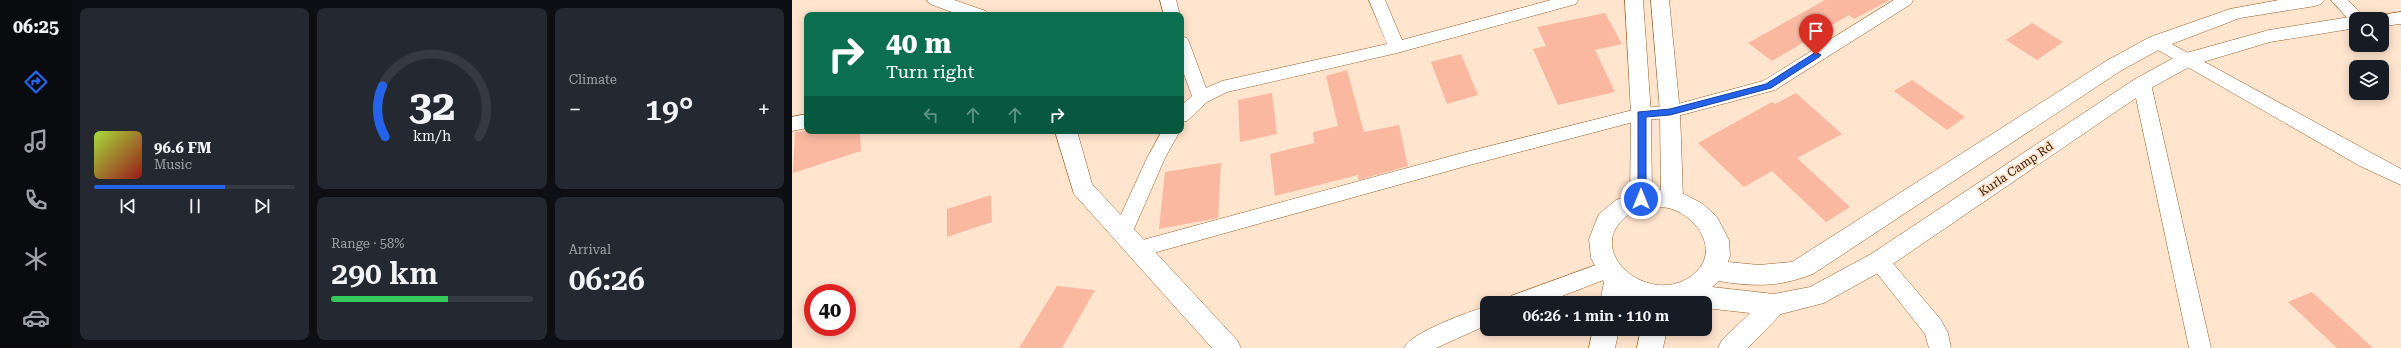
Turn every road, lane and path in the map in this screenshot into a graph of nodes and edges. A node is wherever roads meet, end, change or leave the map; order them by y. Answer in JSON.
{"nodes":[{"id":1,"x":936,"y":0,"type":"edge"},
{"id":2,"x":1168,"y":0,"type":"edge"},
{"id":3,"x":1377,"y":0,"type":"edge"},
{"id":4,"x":1570,"y":0,"type":"edge"},
{"id":5,"x":1634,"y":0,"type":"edge"},
{"id":6,"x":1660,"y":0,"type":"edge"},
{"id":7,"x":1905,"y":0,"type":"edge"},
{"id":8,"x":2315,"y":0,"type":"edge"},
{"id":9,"x":2339,"y":0,"type":"edge"},
{"id":10,"x":970,"y":12,"type":"edge"},
{"id":11,"x":1171,"y":12,"type":"edge"},
{"id":12,"x":2351,"y":12,"type":"edge"},
{"id":13,"x":2401,"y":18,"type":"edge"},
{"id":14,"x":2389,"y":19,"type":"edge"},
{"id":15,"x":2349,"y":23,"type":"edge"},
{"id":16,"x":2157,"y":42,"type":"junction"},
{"id":17,"x":1397,"y":47,"type":"junction"},
{"id":18,"x":1184,"y":50,"type":"edge"},
{"id":19,"x":2186,"y":60,"type":"junction"},
{"id":20,"x":2142,"y":84,"type":"junction"},
{"id":21,"x":1201,"y":98,"type":"junction"},
{"id":22,"x":1670,"y":112,"type":"junction"},
{"id":23,"x":1184,"y":113,"type":"edge"},
{"id":24,"x":1642,"y":114,"type":"junction"},
{"id":25,"x":804,"y":122,"type":"edge"},
{"id":26,"x":792,"y":124,"type":"edge"},
{"id":27,"x":1067,"y":134,"type":"edge"},
{"id":28,"x":1168,"y":134,"type":"edge"},
{"id":29,"x":2401,"y":178,"type":"edge"},
{"id":30,"x":1641,"y":199,"type":"junction"},
{"id":31,"x":1672,"y":199,"type":"junction"},
{"id":32,"x":1124,"y":234,"type":"junction"},
{"id":33,"x":1879,"y":261,"type":"junction"},
{"id":34,"x":1713,"y":270,"type":"junction"},
{"id":35,"x":1612,"y":284,"type":"edge"},
{"id":36,"x":1553,"y":296,"type":"edge"},
{"id":37,"x":1656,"y":296,"type":"edge"},
{"id":38,"x":1672,"y":296,"type":"edge"},
{"id":39,"x":1712,"y":301,"type":"edge"},
{"id":40,"x":1774,"y":305,"type":"junction"},
{"id":41,"x":1480,"y":318,"type":"edge"},
{"id":42,"x":1605,"y":336,"type":"edge"},
{"id":43,"x":1653,"y":336,"type":"edge"},
{"id":44,"x":1228,"y":348,"type":"edge"},
{"id":45,"x":1415,"y":348,"type":"edge"},
{"id":46,"x":1602,"y":348,"type":"edge"},
{"id":47,"x":1650,"y":348,"type":"edge"},
{"id":48,"x":1731,"y":348,"type":"edge"},
{"id":49,"x":1940,"y":348,"type":"edge"},
{"id":50,"x":2200,"y":348,"type":"edge"}],
"edges":[{"from":1,"to":10,"type":"main road"},
{"from":2,"to":11,"type":"street"},
{"from":3,"to":17,"type":"street"},
{"from":4,"to":17,"type":"street"},
{"from":5,"to":24,"type":"main road"},
{"from":6,"to":22,"type":"main road"},
{"from":7,"to":22,"type":"street"},
{"from":8,"to":16,"type":"main road"},
{"from":9,"to":12,"type":"street"},
{"from":13,"to":14,"type":"main road"},
{"from":15,"to":19,"type":"main road","name":"Kurla Camp Rd"},
{"from":16,"to":19,"type":"street"},
{"from":16,"to":34,"type":"main road"},
{"from":17,"to":21,"type":"street"},
{"from":18,"to":21,"type":"street"},
{"from":19,"to":20,"type":"main road","name":"Kurla Camp Rd"},
{"from":19,"to":29,"type":"street"},
{"from":20,"to":33,"type":"main road","name":"Kurla Camp Rd"},
{"from":20,"to":50,"type":"street"},
{"from":21,"to":23,"type":"street"},
{"from":22,"to":24,"type":"street"},
{"from":22,"to":31,"type":"main road"},
{"from":24,"to":30,"type":"main road"},
{"from":24,"to":32,"type":"street"},
{"from":25,"to":26,"type":"street"},
{"from":27,"to":32,"type":"main road"},
{"from":28,"to":32,"type":"street"},
{"from":30,"to":31,"type":"main road"},
{"from":30,"to":35,"type":"main road"},
{"from":31,"to":34,"type":"main road"},
{"from":32,"to":44,"type":"main road"},
{"from":33,"to":40,"type":"main road","name":"Kurla Camp Rd"},
{"from":33,"to":49,"type":"street"},
{"from":34,"to":38,"type":"main road"},
{"from":35,"to":36,"type":"street"},
{"from":35,"to":37,"type":"main road","name":"Kurla Camp Rd"},
{"from":39,"to":40,"type":"main road","name":"Kurla Camp Rd"},
{"from":40,"to":48,"type":"main road"},
{"from":41,"to":45,"type":"street"},
{"from":42,"to":46,"type":"main road"},
{"from":43,"to":47,"type":"main road"}]}
